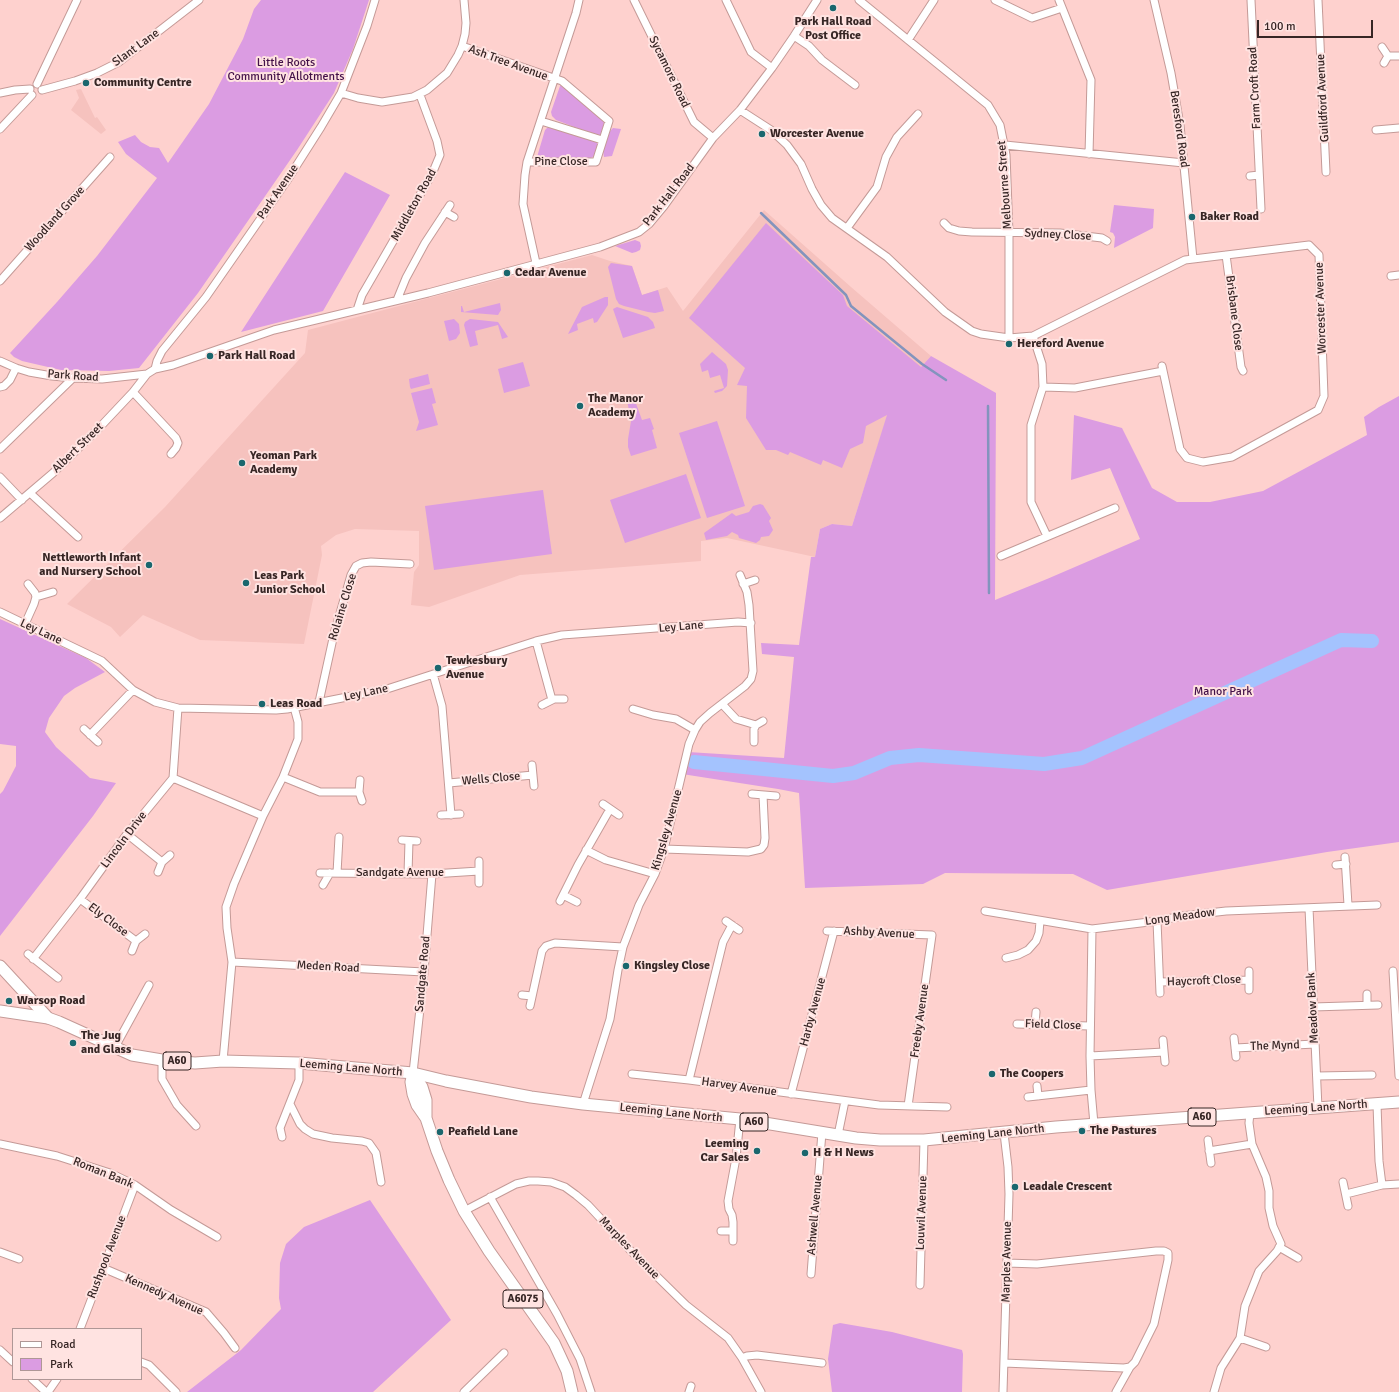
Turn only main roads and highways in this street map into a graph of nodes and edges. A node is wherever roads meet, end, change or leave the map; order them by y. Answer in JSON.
{"nodes":[{"id":1,"x":0,"y":966,"type":"edge"},
{"id":2,"x":0,"y":1011,"type":"edge"},
{"id":3,"x":48,"y":1018,"type":"junction"},
{"id":4,"x":413,"y":1073,"type":"junction"},
{"id":5,"x":1399,"y":1102,"type":"edge"},
{"id":6,"x":572,"y":1392,"type":"edge"}],
"edges":[{"from":1,"to":3,"type":"main road"},
{"from":2,"to":3,"type":"main road","number":"A60"},
{"from":3,"to":4,"type":"main road","name":"Leeming Lane North","number":"A60"},
{"from":4,"to":5,"type":"main road","name":"Leeming Lane North","number":"A60"},
{"from":4,"to":6,"type":"main road","number":"A6075"}]}
